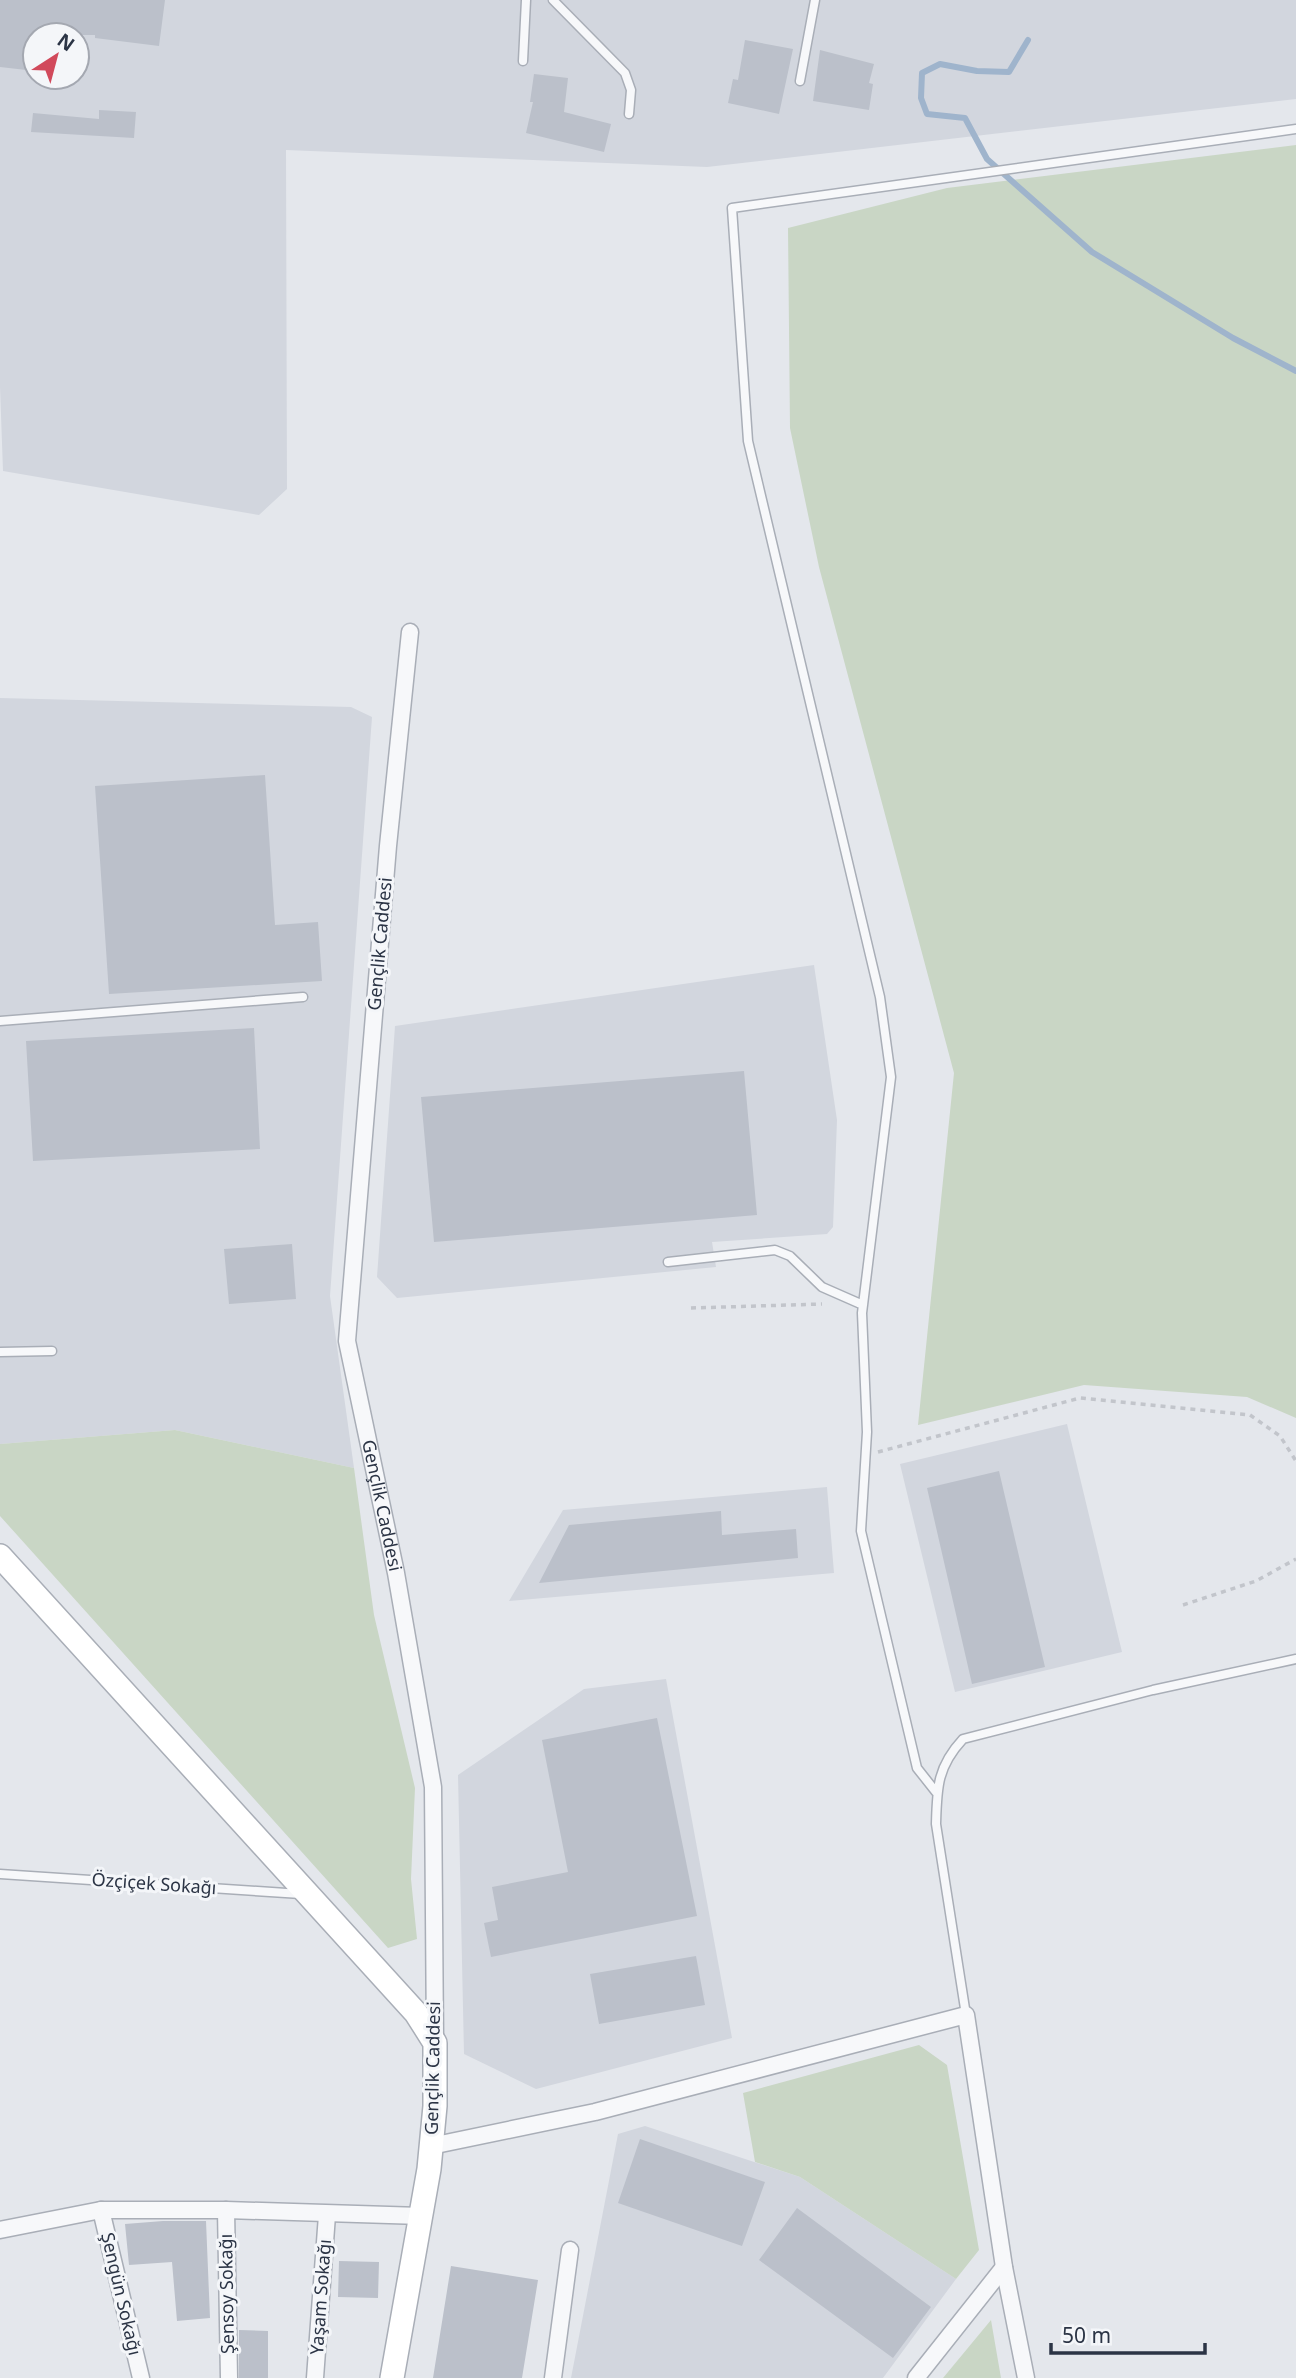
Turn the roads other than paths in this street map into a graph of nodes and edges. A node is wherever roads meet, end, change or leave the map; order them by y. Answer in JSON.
{"nodes":[{"id":1,"x":526,"y":0,"type":"edge"},
{"id":2,"x":553,"y":0,"type":"edge"},
{"id":3,"x":815,"y":0,"type":"edge"},
{"id":4,"x":523,"y":61,"type":"dead end"},
{"id":5,"x":800,"y":81,"type":"dead end"},
{"id":6,"x":629,"y":114,"type":"dead end"},
{"id":7,"x":1296,"y":129,"type":"edge"},
{"id":8,"x":410,"y":632,"type":"dead end"},
{"id":9,"x":303,"y":997,"type":"dead end"},
{"id":10,"x":0,"y":1021,"type":"edge"},
{"id":11,"x":668,"y":1262,"type":"dead end"},
{"id":12,"x":863,"y":1305,"type":"junction"},
{"id":13,"x":52,"y":1351,"type":"dead end"},
{"id":14,"x":0,"y":1352,"type":"edge"},
{"id":15,"x":0,"y":1556,"type":"edge"},
{"id":16,"x":1296,"y":1659,"type":"edge"},
{"id":17,"x":936,"y":1792,"type":"junction"},
{"id":18,"x":0,"y":1874,"type":"edge"},
{"id":19,"x":308,"y":1894,"type":"junction"},
{"id":20,"x":966,"y":2015,"type":"junction"},
{"id":21,"x":435,"y":2043,"type":"junction"},
{"id":22,"x":431,"y":2146,"type":"junction"},
{"id":23,"x":101,"y":2210,"type":"junction"},
{"id":24,"x":226,"y":2210,"type":"junction"},
{"id":25,"x":327,"y":2215,"type":"junction"},
{"id":26,"x":421,"y":2216,"type":"junction"},
{"id":27,"x":0,"y":2230,"type":"edge"},
{"id":28,"x":570,"y":2250,"type":"dead end"},
{"id":29,"x":1004,"y":2267,"type":"junction"},
{"id":30,"x":141,"y":2378,"type":"edge"},
{"id":31,"x":229,"y":2378,"type":"edge"},
{"id":32,"x":315,"y":2378,"type":"edge"},
{"id":33,"x":392,"y":2378,"type":"edge"},
{"id":34,"x":553,"y":2378,"type":"edge"},
{"id":35,"x":916,"y":2378,"type":"edge"},
{"id":36,"x":1026,"y":2378,"type":"edge"}],
"edges":[{"from":1,"to":4,"type":"lane"},
{"from":2,"to":6,"type":"lane"},
{"from":3,"to":5,"type":"lane"},
{"from":7,"to":12,"type":"lane"},
{"from":8,"to":21,"type":"street","name":"Gençlik Caddesi"},
{"from":9,"to":10,"type":"lane"},
{"from":11,"to":12,"type":"lane"},
{"from":12,"to":17,"type":"lane"},
{"from":13,"to":14,"type":"lane"},
{"from":15,"to":19,"type":"street"},
{"from":16,"to":17,"type":"lane"},
{"from":17,"to":20,"type":"lane"},
{"from":18,"to":19,"type":"lane","name":"Özçiçek Sokağı"},
{"from":19,"to":21,"type":"street"},
{"from":20,"to":22,"type":"street"},
{"from":20,"to":29,"type":"street"},
{"from":21,"to":22,"type":"street","name":"Gençlik Caddesi"},
{"from":22,"to":26,"type":"street","name":"Gençlik Caddesi"},
{"from":23,"to":24,"type":"street"},
{"from":23,"to":27,"type":"street"},
{"from":23,"to":30,"type":"street","name":"Şengün Sokağı"},
{"from":24,"to":25,"type":"street"},
{"from":24,"to":31,"type":"street","name":"Şensoy Sokağı"},
{"from":25,"to":26,"type":"street"},
{"from":25,"to":32,"type":"street","name":"Yaşam Sokağı"},
{"from":26,"to":33,"type":"street","name":"Gençlik Caddesi"},
{"from":28,"to":34,"type":"street"},
{"from":29,"to":35,"type":"street"},
{"from":29,"to":36,"type":"street"}]}
